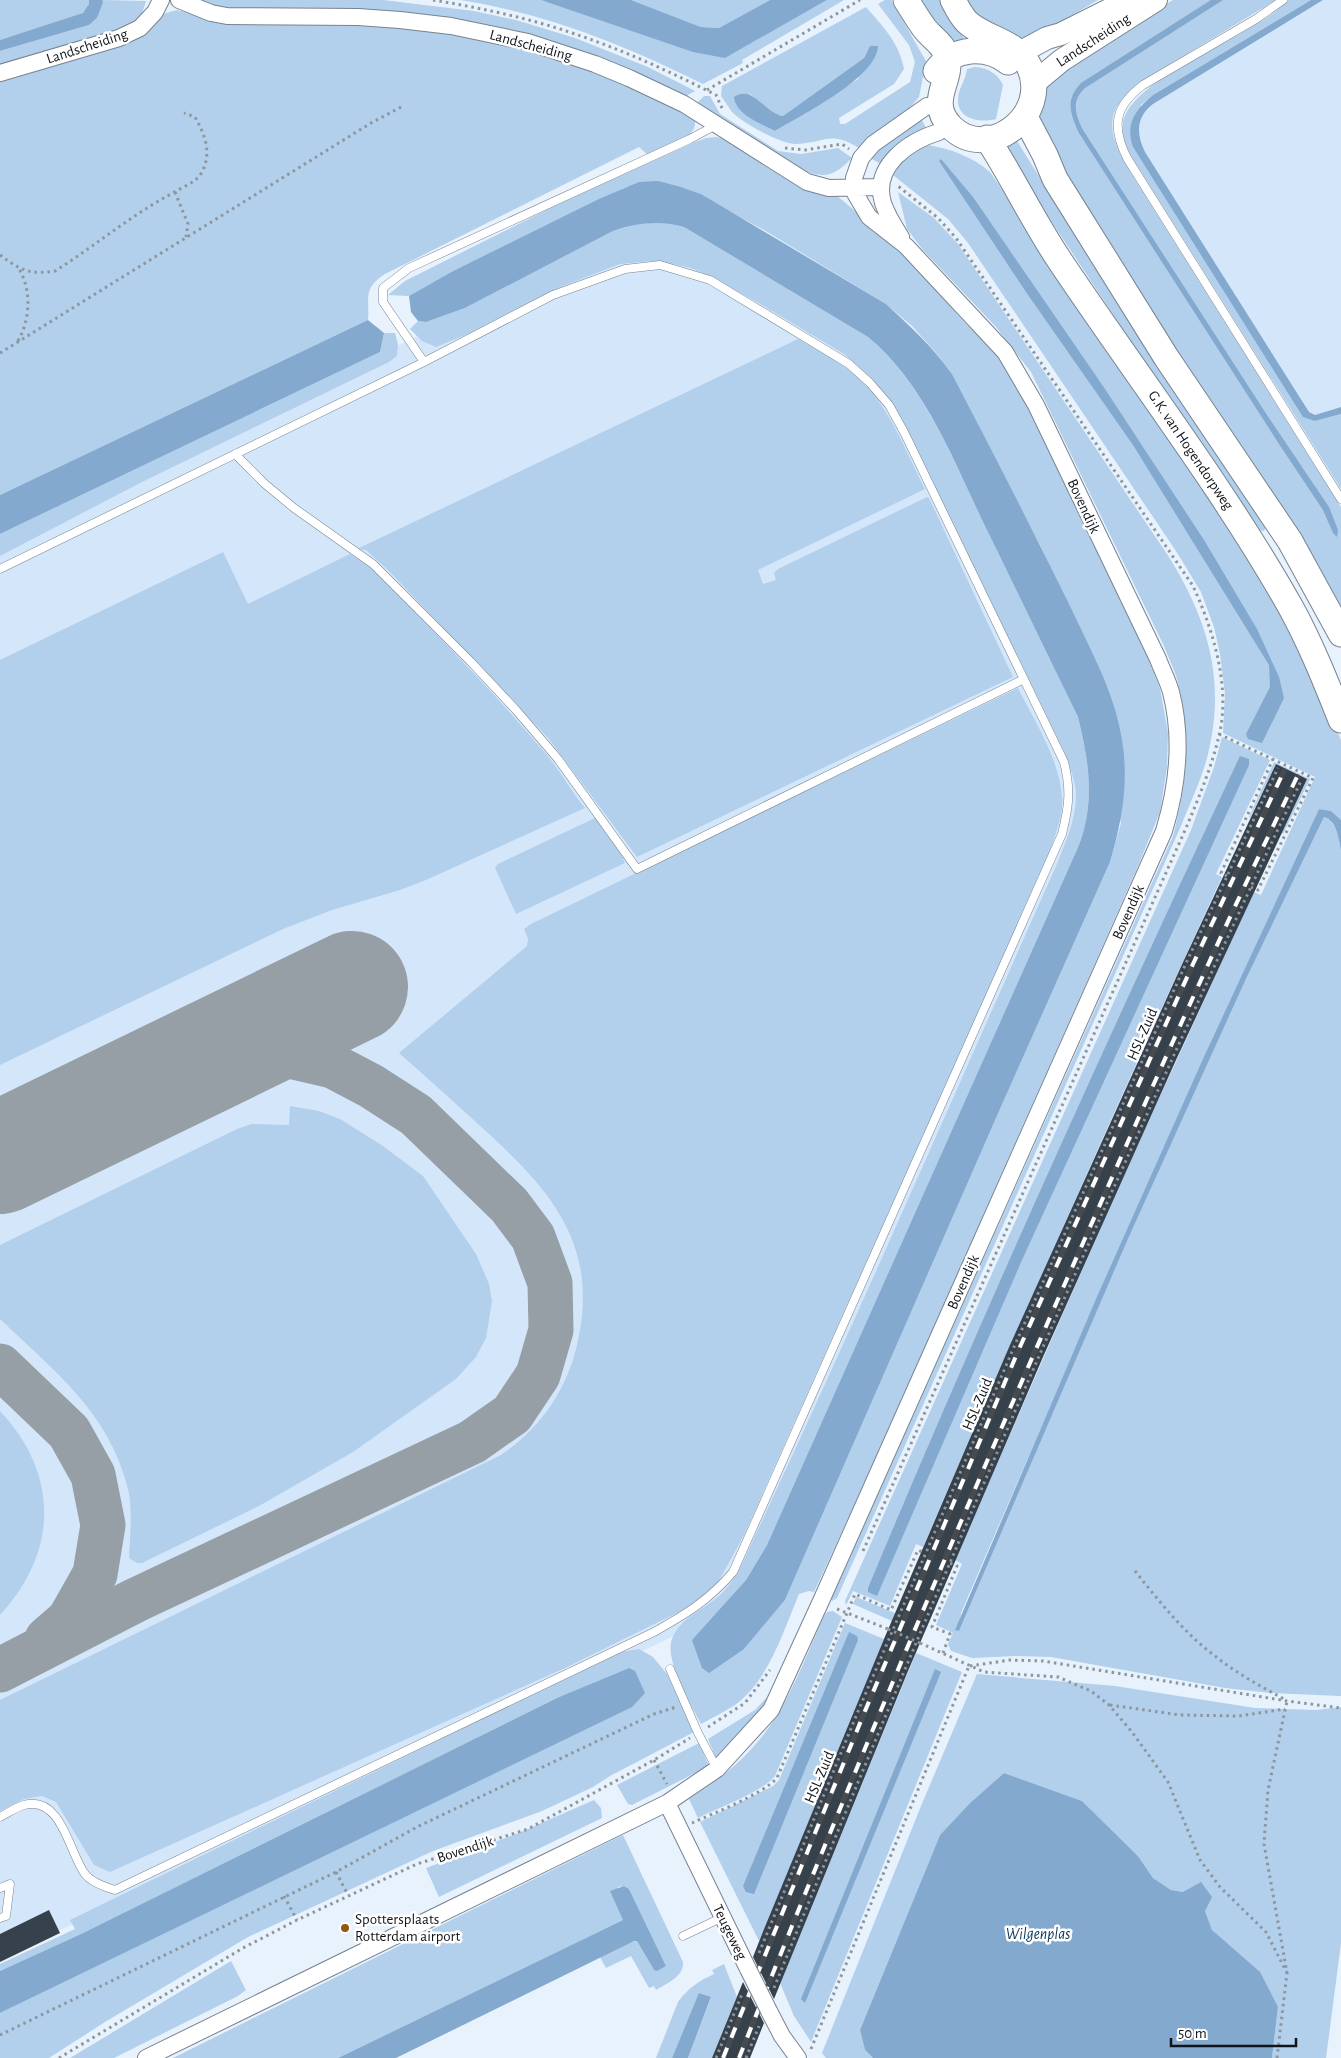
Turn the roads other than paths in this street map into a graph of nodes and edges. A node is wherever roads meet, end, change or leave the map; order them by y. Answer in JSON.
{"nodes":[{"id":1,"x":161,"y":0,"type":"edge"},
{"id":2,"x":179,"y":0,"type":"edge"},
{"id":3,"x":906,"y":0,"type":"edge"},
{"id":4,"x":953,"y":0,"type":"edge"},
{"id":5,"x":1129,"y":0,"type":"edge"},
{"id":6,"x":1156,"y":0,"type":"edge"},
{"id":7,"x":1283,"y":0,"type":"edge"},
{"id":8,"x":989,"y":45,"type":"junction"},
{"id":9,"x":943,"y":64,"type":"junction"},
{"id":10,"x":1023,"y":66,"type":"junction"},
{"id":11,"x":0,"y":73,"type":"edge"},
{"id":12,"x":927,"y":106,"type":"junction"},
{"id":13,"x":720,"y":118,"type":"junction"},
{"id":14,"x":1021,"y":121,"type":"junction"},
{"id":15,"x":945,"y":130,"type":"junction"},
{"id":16,"x":983,"y":146,"type":"junction"},
{"id":17,"x":881,"y":187,"type":"junction"},
{"id":18,"x":853,"y":188,"type":"junction"},
{"id":19,"x":906,"y":246,"type":"junction"},
{"id":20,"x":424,"y":362,"type":"junction"},
{"id":21,"x":235,"y":454,"type":"junction"},
{"id":22,"x":1341,"y":498,"type":"edge"},
{"id":23,"x":0,"y":569,"type":"edge"},
{"id":24,"x":1341,"y":634,"type":"edge"},
{"id":25,"x":1024,"y":679,"type":"junction"},
{"id":26,"x":1341,"y":720,"type":"edge"},
{"id":27,"x":670,"y":1669,"type":"dead end"},
{"id":28,"x":717,"y":1769,"type":"junction"},
{"id":29,"x":667,"y":1803,"type":"junction"},
{"id":30,"x":0,"y":1817,"type":"edge"},
{"id":31,"x":0,"y":1888,"type":"edge"},
{"id":32,"x":723,"y":1917,"type":"junction"},
{"id":33,"x":0,"y":1918,"type":"edge"},
{"id":34,"x":684,"y":1936,"type":"dead end"},
{"id":35,"x":146,"y":2058,"type":"edge"},
{"id":36,"x":798,"y":2058,"type":"edge"}],
"edges":[{"from":1,"to":11,"type":"street","name":"Landscheiding"},
{"from":2,"to":13,"type":"street","name":"Landscheiding"},
{"from":3,"to":9,"type":"main road"},
{"from":4,"to":8,"type":"main road"},
{"from":5,"to":10,"type":"street","name":"Landscheiding"},
{"from":6,"to":10,"type":"street","name":"Landscheiding"},
{"from":7,"to":22,"type":"lane"},
{"from":8,"to":9,"type":"main road"},
{"from":8,"to":10,"type":"main road"},
{"from":9,"to":12,"type":"main road"},
{"from":9,"to":15,"type":"main road"},
{"from":10,"to":14,"type":"main road"},
{"from":12,"to":15,"type":"main road"},
{"from":12,"to":18,"type":"street"},
{"from":13,"to":18,"type":"street","name":"Landscheiding"},
{"from":13,"to":20,"type":"lane"},
{"from":14,"to":16,"type":"main road"},
{"from":14,"to":24,"type":"main road","name":"G.K. van Hogendorpweg"},
{"from":15,"to":16,"type":"main road","name":"G.K. van Hogendorpweg"},
{"from":15,"to":17,"type":"street"},
{"from":16,"to":26,"type":"main road","name":"G.K. van Hogendorpweg"},
{"from":17,"to":18,"type":"street","name":"Landscheiding"},
{"from":17,"to":19,"type":"street","name":"Bovendijk"},
{"from":18,"to":19,"type":"street","name":"Bovendijk"},
{"from":19,"to":28,"type":"street","name":"Bovendijk"},
{"from":20,"to":21,"type":"lane"},
{"from":20,"to":25,"type":"lane"},
{"from":21,"to":23,"type":"lane"},
{"from":21,"to":25,"type":"lane"},
{"from":25,"to":30,"type":"lane"},
{"from":27,"to":28,"type":"lane"},
{"from":28,"to":29,"type":"street","name":"Bovendijk"},
{"from":29,"to":32,"type":"street","name":"Teugeweg"},
{"from":29,"to":35,"type":"street","name":"Bovendijk"},
{"from":31,"to":33,"type":"lane"},
{"from":32,"to":34,"type":"lane"},
{"from":32,"to":36,"type":"street","name":"Teugeweg","bridge":true}]}
